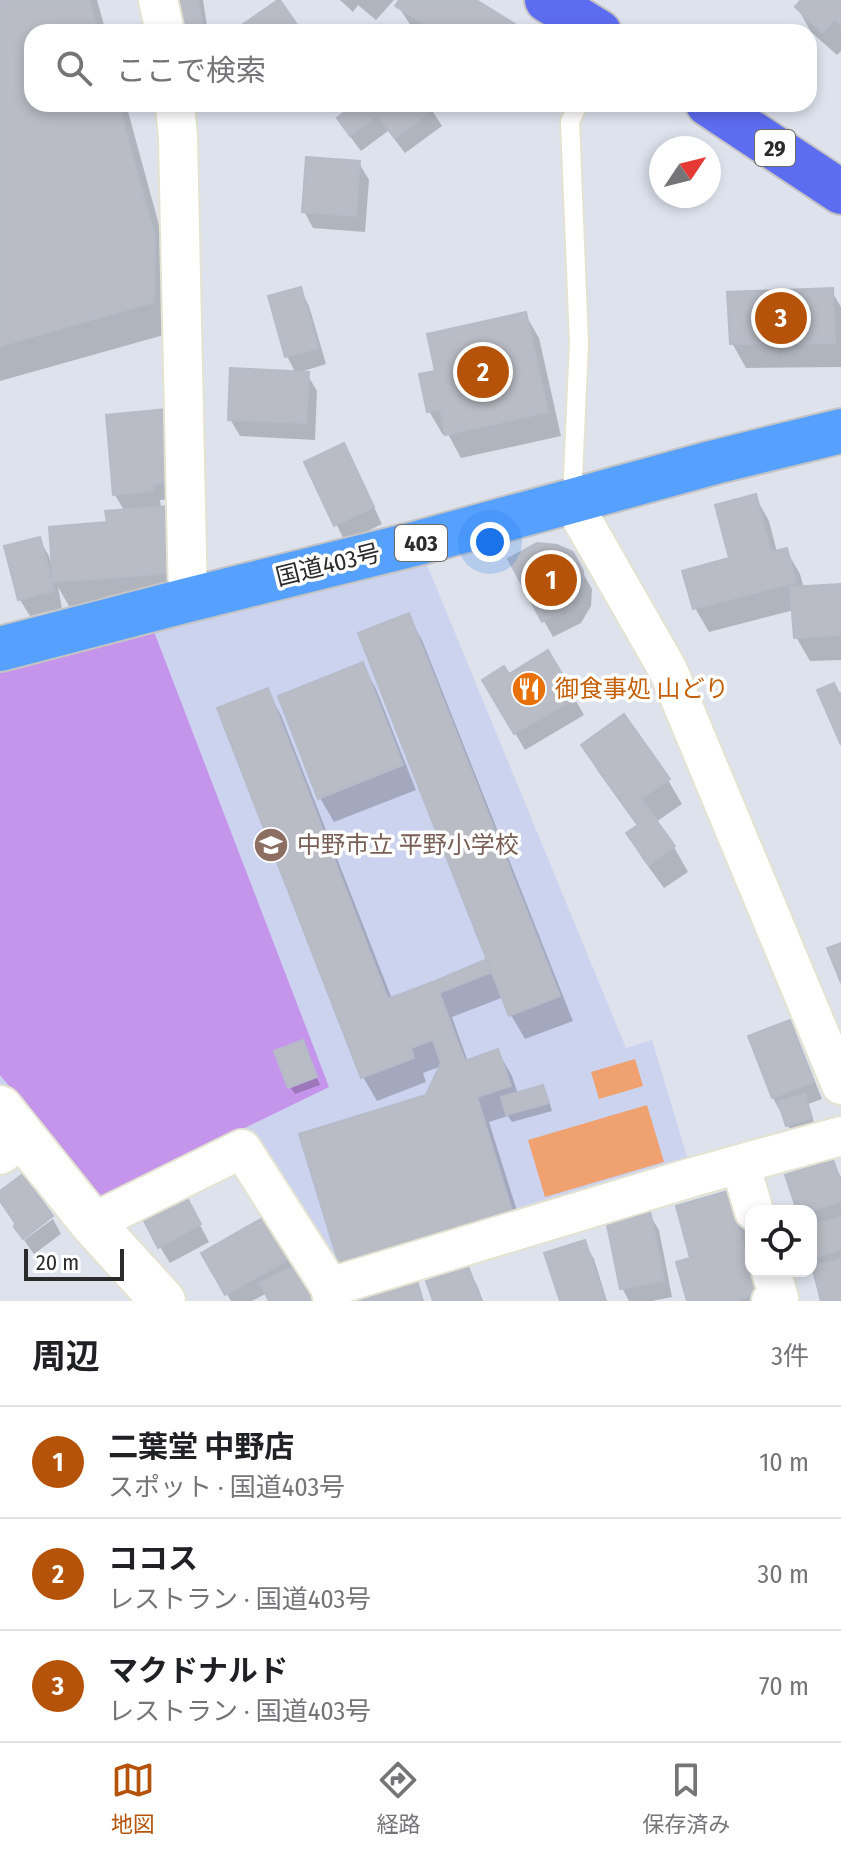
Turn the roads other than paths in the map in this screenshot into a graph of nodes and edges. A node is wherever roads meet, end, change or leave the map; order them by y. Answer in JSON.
{"nodes":[{"id":1,"x":158,"y":0,"type":"edge"},
{"id":2,"x":547,"y":0,"type":"edge"},
{"id":3,"x":163,"y":24,"type":"edge"},
{"id":4,"x":586,"y":24,"type":"edge"},
{"id":5,"x":176,"y":112,"type":"edge"},
{"id":6,"x":574,"y":112,"type":"edge"},
{"id":7,"x":720,"y":112,"type":"edge"},
{"id":8,"x":841,"y":192,"type":"edge"},
{"id":9,"x":841,"y":431,"type":"edge"},
{"id":10,"x":572,"y":502,"type":"junction"},
{"id":11,"x":188,"y":600,"type":"junction"},
{"id":12,"x":0,"y":649,"type":"edge"},
{"id":13,"x":841,"y":1085,"type":"edge"},
{"id":14,"x":8,"y":1133,"type":"edge"},
{"id":15,"x":841,"y":1136,"type":"edge"},
{"id":16,"x":740,"y":1164,"type":"junction"},
{"id":17,"x":752,"y":1205,"type":"edge"},
{"id":18,"x":92,"y":1223,"type":"junction"},
{"id":19,"x":773,"y":1277,"type":"edge"},
{"id":20,"x":332,"y":1294,"type":"edge"},
{"id":21,"x":163,"y":1301,"type":"edge"},
{"id":22,"x":771,"y":1301,"type":"edge"}],
"edges":[{"from":1,"to":3,"type":"street"},
{"from":2,"to":4,"type":"main road"},
{"from":5,"to":11,"type":"street"},
{"from":6,"to":10,"type":"lane"},
{"from":7,"to":8,"type":"main road","number":"29"},
{"from":9,"to":10,"type":"highway","name":"国道403号","number":"403"},
{"from":10,"to":11,"type":"highway","name":"国道403号","number":"403"},
{"from":10,"to":13,"type":"street"},
{"from":11,"to":12,"type":"highway","name":"国道403号","number":"403"},
{"from":14,"to":18,"type":"street"},
{"from":15,"to":16,"type":"street"},
{"from":16,"to":17,"type":"street"},
{"from":16,"to":20,"type":"street"},
{"from":18,"to":20,"type":"street"},
{"from":18,"to":21,"type":"street"},
{"from":19,"to":22,"type":"street"}]}
